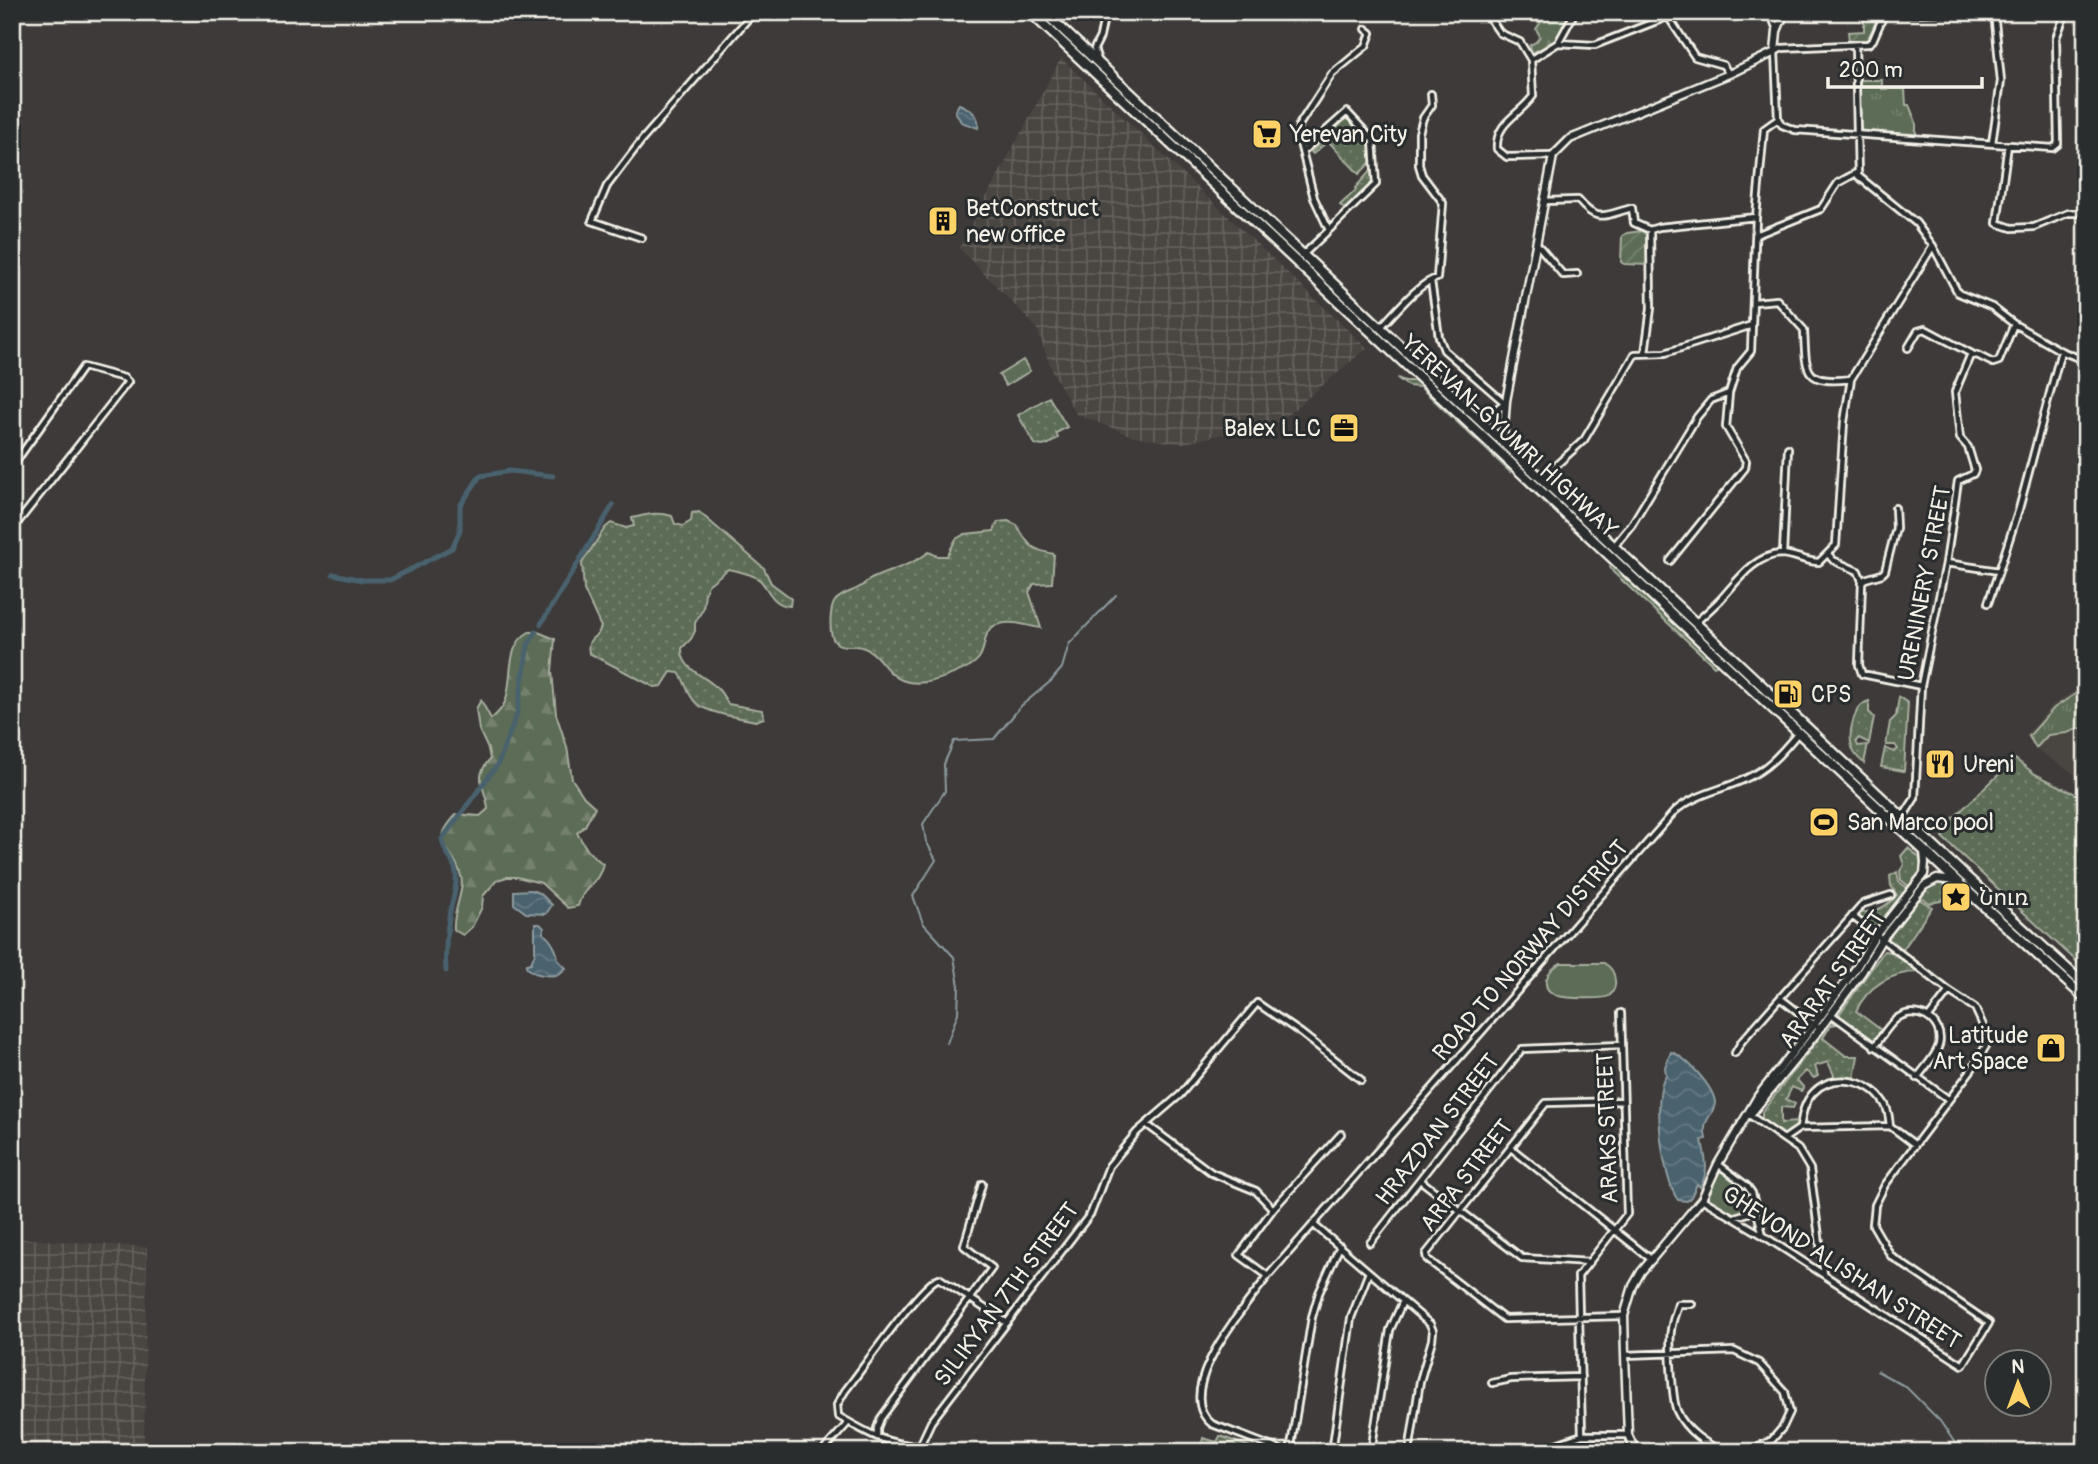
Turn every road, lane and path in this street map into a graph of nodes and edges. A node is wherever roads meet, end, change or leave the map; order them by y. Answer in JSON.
{"nodes":[{"id":1,"x":754,"y":12,"type":"edge"},
{"id":2,"x":1030,"y":12,"type":"edge"},
{"id":3,"x":1044,"y":12,"type":"edge"},
{"id":4,"x":1105,"y":12,"type":"edge"},
{"id":5,"x":1485,"y":12,"type":"edge"},
{"id":6,"x":1575,"y":12,"type":"edge"},
{"id":7,"x":1770,"y":12,"type":"edge"},
{"id":8,"x":1785,"y":12,"type":"edge"},
{"id":9,"x":1939,"y":12,"type":"edge"},
{"id":10,"x":1994,"y":12,"type":"edge"},
{"id":11,"x":2066,"y":12,"type":"edge"},
{"id":12,"x":1884,"y":13,"type":"edge"},
{"id":13,"x":1666,"y":14,"type":"edge"},
{"id":14,"x":1366,"y":29,"type":"dead end"},
{"id":15,"x":1777,"y":31,"type":"junction"},
{"id":16,"x":1558,"y":43,"type":"junction"},
{"id":17,"x":1855,"y":45,"type":"junction"},
{"id":18,"x":1775,"y":52,"type":"junction"},
{"id":19,"x":1531,"y":60,"type":"junction"},
{"id":20,"x":1100,"y":64,"type":"junction"},
{"id":21,"x":1729,"y":74,"type":"junction"},
{"id":22,"x":1431,"y":94,"type":"dead end"},
{"id":23,"x":1778,"y":119,"type":"junction"},
{"id":24,"x":1857,"y":134,"type":"junction"},
{"id":25,"x":1993,"y":143,"type":"junction"},
{"id":26,"x":2008,"y":145,"type":"junction"},
{"id":27,"x":1303,"y":151,"type":"junction"},
{"id":28,"x":1553,"y":156,"type":"junction"},
{"id":29,"x":1858,"y":172,"type":"junction"},
{"id":30,"x":1544,"y":201,"type":"junction"},
{"id":31,"x":2086,"y":212,"type":"edge"},
{"id":32,"x":1756,"y":217,"type":"junction"},
{"id":33,"x":1329,"y":230,"type":"junction"},
{"id":34,"x":1650,"y":230,"type":"junction"},
{"id":35,"x":1756,"y":235,"type":"junction"},
{"id":36,"x":642,"y":238,"type":"dead end"},
{"id":37,"x":1536,"y":243,"type":"junction"},
{"id":38,"x":1933,"y":246,"type":"junction"},
{"id":39,"x":1302,"y":254,"type":"junction"},
{"id":40,"x":1295,"y":261,"type":"junction"},
{"id":41,"x":1577,"y":274,"type":"dead end"},
{"id":42,"x":1430,"y":280,"type":"junction"},
{"id":43,"x":1754,"y":302,"type":"junction"},
{"id":44,"x":2014,"y":324,"type":"junction"},
{"id":45,"x":1752,"y":325,"type":"junction"},
{"id":46,"x":1380,"y":328,"type":"junction"},
{"id":47,"x":1908,"y":348,"type":"dead end"},
{"id":48,"x":2061,"y":351,"type":"junction"},
{"id":49,"x":1645,"y":353,"type":"junction"},
{"id":50,"x":1973,"y":354,"type":"junction"},
{"id":51,"x":2086,"y":361,"type":"edge"},
{"id":52,"x":1852,"y":379,"type":"junction"},
{"id":53,"x":1729,"y":393,"type":"junction"},
{"id":54,"x":1505,"y":403,"type":"junction"},
{"id":55,"x":1476,"y":418,"type":"junction"},
{"id":56,"x":1503,"y":442,"type":"junction"},
{"id":57,"x":1788,"y":448,"type":"dead end"},
{"id":58,"x":12,"y":467,"type":"edge"},
{"id":59,"x":1542,"y":479,"type":"junction"},
{"id":60,"x":1895,"y":508,"type":"dead end"},
{"id":61,"x":12,"y":515,"type":"edge"},
{"id":62,"x":1614,"y":547,"type":"junction"},
{"id":63,"x":1783,"y":554,"type":"junction"},
{"id":64,"x":1828,"y":554,"type":"junction"},
{"id":65,"x":1670,"y":561,"type":"dead end"},
{"id":66,"x":1946,"y":563,"type":"junction"},
{"id":67,"x":1999,"y":571,"type":"junction"},
{"id":68,"x":1862,"y":582,"type":"junction"},
{"id":69,"x":1988,"y":603,"type":"dead end"},
{"id":70,"x":1695,"y":623,"type":"junction"},
{"id":71,"x":1741,"y":666,"type":"junction"},
{"id":72,"x":1735,"y":673,"type":"junction"},
{"id":73,"x":1921,"y":686,"type":"junction"},
{"id":74,"x":1798,"y":733,"type":"junction"},
{"id":75,"x":1886,"y":808,"type":"junction"},
{"id":76,"x":1903,"y":817,"type":"junction"},
{"id":77,"x":1924,"y":850,"type":"junction"},
{"id":78,"x":1959,"y":877,"type":"junction"},
{"id":79,"x":1891,"y":895,"type":"dead end"},
{"id":80,"x":1852,"y":916,"type":"junction"},
{"id":81,"x":1879,"y":937,"type":"junction"},
{"id":82,"x":2032,"y":938,"type":"junction"},
{"id":83,"x":2026,"y":946,"type":"junction"},
{"id":84,"x":2086,"y":986,"type":"edge"},
{"id":85,"x":1949,"y":991,"type":"junction"},
{"id":86,"x":1780,"y":998,"type":"junction"},
{"id":87,"x":2086,"y":999,"type":"edge"},
{"id":88,"x":1621,"y":1013,"type":"dead end"},
{"id":89,"x":1831,"y":1014,"type":"junction"},
{"id":90,"x":1929,"y":1017,"type":"junction"},
{"id":91,"x":1817,"y":1026,"type":"junction"},
{"id":92,"x":1621,"y":1045,"type":"junction"},
{"id":93,"x":1874,"y":1047,"type":"junction"},
{"id":94,"x":1735,"y":1053,"type":"dead end"},
{"id":95,"x":1917,"y":1078,"type":"junction"},
{"id":96,"x":1361,"y":1080,"type":"dead end"},
{"id":97,"x":1948,"y":1099,"type":"junction"},
{"id":98,"x":1623,"y":1101,"type":"junction"},
{"id":99,"x":1748,"y":1115,"type":"junction"},
{"id":100,"x":1146,"y":1124,"type":"junction"},
{"id":101,"x":1890,"y":1126,"type":"junction"},
{"id":102,"x":1800,"y":1128,"type":"junction"},
{"id":103,"x":1340,"y":1134,"type":"dead end"},
{"id":104,"x":1784,"y":1139,"type":"junction"},
{"id":105,"x":1914,"y":1144,"type":"junction"},
{"id":106,"x":1511,"y":1148,"type":"junction"},
{"id":107,"x":1718,"y":1164,"type":"junction"},
{"id":108,"x":1420,"y":1180,"type":"junction"},
{"id":109,"x":982,"y":1184,"type":"dead end"},
{"id":110,"x":1702,"y":1199,"type":"junction"},
{"id":111,"x":1754,"y":1202,"type":"junction"},
{"id":112,"x":1273,"y":1209,"type":"junction"},
{"id":113,"x":1460,"y":1212,"type":"junction"},
{"id":114,"x":1734,"y":1218,"type":"junction"},
{"id":115,"x":1313,"y":1224,"type":"junction"},
{"id":116,"x":1616,"y":1230,"type":"junction"},
{"id":117,"x":1764,"y":1236,"type":"junction"},
{"id":118,"x":1370,"y":1243,"type":"dead end"},
{"id":119,"x":1340,"y":1246,"type":"junction"},
{"id":120,"x":1652,"y":1260,"type":"junction"},
{"id":121,"x":1590,"y":1262,"type":"junction"},
{"id":122,"x":1369,"y":1271,"type":"junction"},
{"id":123,"x":1824,"y":1275,"type":"junction"},
{"id":124,"x":1268,"y":1276,"type":"junction"},
{"id":125,"x":969,"y":1299,"type":"junction"},
{"id":126,"x":1403,"y":1301,"type":"junction"},
{"id":127,"x":1692,"y":1304,"type":"dead end"},
{"id":128,"x":1624,"y":1316,"type":"junction"},
{"id":129,"x":1579,"y":1318,"type":"junction"},
{"id":130,"x":1007,"y":1323,"type":"junction"},
{"id":131,"x":1672,"y":1354,"type":"junction"},
{"id":132,"x":1625,"y":1355,"type":"junction"},
{"id":133,"x":1581,"y":1377,"type":"junction"},
{"id":134,"x":1492,"y":1383,"type":"dead end"},
{"id":135,"x":847,"y":1424,"type":"dead end"},
{"id":136,"x":1582,"y":1435,"type":"junction"},
{"id":137,"x":1628,"y":1435,"type":"junction"},
{"id":138,"x":877,"y":1438,"type":"junction"},
{"id":139,"x":918,"y":1449,"type":"edge"},
{"id":140,"x":1528,"y":1449,"type":"dead end"},
{"id":141,"x":822,"y":1452,"type":"edge"},
{"id":142,"x":1288,"y":1452,"type":"edge"},
{"id":143,"x":1332,"y":1452,"type":"edge"},
{"id":144,"x":1371,"y":1452,"type":"edge"},
{"id":145,"x":1409,"y":1452,"type":"edge"},
{"id":146,"x":1636,"y":1452,"type":"edge"},
{"id":147,"x":1726,"y":1452,"type":"edge"},
{"id":148,"x":1747,"y":1452,"type":"edge"}],
"edges":[{"from":1,"to":36,"type":"street"},
{"from":2,"to":40,"type":"highway","name":"YEREVAN-GYUMRI HIGHWAY"},
{"from":3,"to":20,"type":"highway","name":"YEREVAN-GYUMRI HIGHWAY"},
{"from":4,"to":20,"type":"street"},
{"from":5,"to":19,"type":"street"},
{"from":6,"to":16,"type":"street"},
{"from":7,"to":15,"type":"street"},
{"from":8,"to":15,"type":"street"},
{"from":9,"to":12,"type":"street"},
{"from":10,"to":25,"type":"street"},
{"from":11,"to":26,"type":"street"},
{"from":12,"to":17,"type":"street"},
{"from":13,"to":16,"type":"street"},
{"from":13,"to":21,"type":"street"},
{"from":14,"to":27,"type":"street"},
{"from":15,"to":18,"type":"street"},
{"from":16,"to":19,"type":"street"},
{"from":17,"to":18,"type":"street"},
{"from":17,"to":24,"type":"street"},
{"from":18,"to":21,"type":"street"},
{"from":18,"to":23,"type":"street"},
{"from":19,"to":28,"type":"street"},
{"from":20,"to":39,"type":"highway","name":"YEREVAN-GYUMRI HIGHWAY"},
{"from":21,"to":28,"type":"street"},
{"from":22,"to":42,"type":"street"},
{"from":23,"to":24,"type":"street"},
{"from":23,"to":32,"type":"street"},
{"from":24,"to":25,"type":"street"},
{"from":24,"to":29,"type":"street"},
{"from":25,"to":26,"type":"street"},
{"from":26,"to":31,"type":"street"},
{"from":27,"to":33,"type":"street"},
{"from":27,"to":33,"type":"street"},
{"from":28,"to":30,"type":"street"},
{"from":29,"to":35,"type":"street"},
{"from":29,"to":38,"type":"street"},
{"from":30,"to":34,"type":"street"},
{"from":30,"to":37,"type":"street"},
{"from":32,"to":34,"type":"street"},
{"from":32,"to":35,"type":"street"},
{"from":33,"to":39,"type":"street"},
{"from":34,"to":49,"type":"street"},
{"from":35,"to":43,"type":"street"},
{"from":37,"to":41,"type":"street"},
{"from":37,"to":54,"type":"street"},
{"from":38,"to":44,"type":"street"},
{"from":38,"to":52,"type":"street"},
{"from":39,"to":40,"type":"highway"},
{"from":39,"to":46,"type":"highway","name":"YEREVAN-GYUMRI HIGHWAY"},
{"from":40,"to":72,"type":"highway","name":"YEREVAN-GYUMRI HIGHWAY"},
{"from":42,"to":46,"type":"street"},
{"from":42,"to":54,"type":"street"},
{"from":43,"to":45,"type":"street"},
{"from":43,"to":52,"type":"street"},
{"from":44,"to":48,"type":"street"},
{"from":44,"to":50,"type":"street"},
{"from":45,"to":49,"type":"street"},
{"from":45,"to":53,"type":"street"},
{"from":46,"to":55,"type":"highway","name":"YEREVAN-GYUMRI HIGHWAY"},
{"from":47,"to":50,"type":"street"},
{"from":48,"to":51,"type":"street"},
{"from":48,"to":67,"type":"street"},
{"from":49,"to":59,"type":"street"},
{"from":50,"to":66,"type":"street","name":"URENINERY STREET"},
{"from":52,"to":64,"type":"street"},
{"from":53,"to":62,"type":"street"},
{"from":53,"to":65,"type":"street"},
{"from":54,"to":55,"type":"street"},
{"from":54,"to":56,"type":"street"},
{"from":55,"to":56,"type":"highway","name":"YEREVAN-GYUMRI HIGHWAY"},
{"from":56,"to":59,"type":"highway","name":"YEREVAN-GYUMRI HIGHWAY"},
{"from":57,"to":63,"type":"street"},
{"from":58,"to":61,"type":"street"},
{"from":59,"to":62,"type":"highway","name":"YEREVAN-GYUMRI HIGHWAY"},
{"from":60,"to":68,"type":"street"},
{"from":62,"to":70,"type":"highway","name":"YEREVAN-GYUMRI HIGHWAY"},
{"from":63,"to":64,"type":"street"},
{"from":63,"to":70,"type":"street"},
{"from":64,"to":68,"type":"street"},
{"from":66,"to":67,"type":"street"},
{"from":66,"to":73,"type":"street","name":"URENINERY STREET"},
{"from":67,"to":69,"type":"street"},
{"from":68,"to":73,"type":"street"},
{"from":70,"to":71,"type":"highway","name":"YEREVAN-GYUMRI HIGHWAY"},
{"from":71,"to":72,"type":"highway"},
{"from":71,"to":75,"type":"highway","name":"YEREVAN-GYUMRI HIGHWAY"},
{"from":72,"to":74,"type":"highway","name":"YEREVAN-GYUMRI HIGHWAY"},
{"from":73,"to":76,"type":"street","name":"URENINERY STREET"},
{"from":74,"to":75,"type":"highway","name":"YEREVAN-GYUMRI HIGHWAY"},
{"from":74,"to":115,"type":"street","name":"ROAD TO NORWAY DISTRICT"},
{"from":75,"to":76,"type":"highway","name":"YEREVAN-GYUMRI HIGHWAY"},
{"from":75,"to":77,"type":"highway","name":"YEREVAN-GYUMRI HIGHWAY"},
{"from":76,"to":78,"type":"highway","name":"YEREVAN-GYUMRI HIGHWAY"},
{"from":77,"to":78,"type":"highway","name":"YEREVAN-GYUMRI HIGHWAY"},
{"from":77,"to":81,"type":"street","name":"ARARAT STREET"},
{"from":78,"to":81,"type":"street","name":"ARARAT STREET"},
{"from":78,"to":82,"type":"highway"},
{"from":78,"to":83,"type":"highway","name":"YEREVAN-GYUMRI HIGHWAY"},
{"from":79,"to":80,"type":"street"},
{"from":80,"to":81,"type":"street"},
{"from":80,"to":86,"type":"street"},
{"from":81,"to":85,"type":"street"},
{"from":81,"to":89,"type":"street","name":"ARARAT STREET"},
{"from":81,"to":91,"type":"street","name":"ARARAT STREET"},
{"from":82,"to":83,"type":"highway"},
{"from":82,"to":84,"type":"highway"},
{"from":83,"to":87,"type":"highway","name":"YEREVAN-GYUMRI HIGHWAY"},
{"from":85,"to":90,"type":"street"},
{"from":85,"to":97,"type":"street"},
{"from":86,"to":91,"type":"street"},
{"from":86,"to":94,"type":"street"},
{"from":88,"to":92,"type":"street","name":"ARAKS STREET"},
{"from":89,"to":91,"type":"street","name":"ARARAT STREET"},
{"from":89,"to":93,"type":"street"},
{"from":90,"to":93,"type":"street"},
{"from":90,"to":95,"type":"street"},
{"from":91,"to":99,"type":"street","name":"ARARAT STREET"},
{"from":92,"to":98,"type":"street","name":"ARAKS STREET"},
{"from":92,"to":108,"type":"street","name":"HRAZDAN STREET"},
{"from":93,"to":95,"type":"street"},
{"from":95,"to":97,"type":"street"},
{"from":96,"to":100,"type":"street","name":"SILIKYAN 7TH STREET"},
{"from":97,"to":105,"type":"street"},
{"from":98,"to":106,"type":"street","name":"ARPA STREET"},
{"from":98,"to":116,"type":"street","name":"ARAKS STREET"},
{"from":99,"to":104,"type":"street"},
{"from":99,"to":107,"type":"street","name":"ARARAT STREET"},
{"from":100,"to":112,"type":"street"},
{"from":100,"to":130,"type":"street","name":"SILIKYAN 7TH STREET"},
{"from":101,"to":102,"type":"street"},
{"from":101,"to":102,"type":"street"},
{"from":101,"to":105,"type":"street"},
{"from":102,"to":104,"type":"street"},
{"from":103,"to":112,"type":"street"},
{"from":104,"to":123,"type":"street"},
{"from":105,"to":123,"type":"street","name":"GHEVOND ALISHAN STREET"},
{"from":106,"to":113,"type":"street","name":"ARPA STREET"},
{"from":106,"to":116,"type":"street"},
{"from":107,"to":110,"type":"street","name":"ARARAT STREET"},
{"from":107,"to":111,"type":"street"},
{"from":108,"to":113,"type":"street"},
{"from":108,"to":118,"type":"street","name":"HRAZDAN STREET"},
{"from":109,"to":125,"type":"street"},
{"from":110,"to":114,"type":"street","name":"GHEVOND ALISHAN STREET"},
{"from":110,"to":120,"type":"street","name":"ARARAT STREET"},
{"from":111,"to":114,"type":"street"},
{"from":111,"to":117,"type":"street"},
{"from":112,"to":124,"type":"street"},
{"from":113,"to":121,"type":"street"},
{"from":113,"to":129,"type":"street","name":"ARPA STREET"},
{"from":114,"to":117,"type":"street","name":"GHEVOND ALISHAN STREET"},
{"from":115,"to":119,"type":"street"},
{"from":115,"to":124,"type":"street","name":"ROAD TO NORWAY DISTRICT"},
{"from":116,"to":120,"type":"street"},
{"from":116,"to":121,"type":"street","name":"ARAKS STREET"},
{"from":117,"to":123,"type":"street","name":"GHEVOND ALISHAN STREET"},
{"from":119,"to":122,"type":"street"},
{"from":119,"to":142,"type":"street"},
{"from":120,"to":128,"type":"street","name":"ARARAT STREET"},
{"from":121,"to":129,"type":"street","name":"ARAKS STREET"},
{"from":122,"to":126,"type":"street"},
{"from":122,"to":143,"type":"street"},
{"from":124,"to":142,"type":"street","name":"ROAD TO NORWAY DISTRICT"},
{"from":125,"to":130,"type":"street"},
{"from":125,"to":138,"type":"street"},
{"from":125,"to":138,"type":"street"},
{"from":126,"to":144,"type":"street"},
{"from":126,"to":145,"type":"street"},
{"from":127,"to":131,"type":"street"},
{"from":128,"to":129,"type":"street","name":"ARPA STREET"},
{"from":128,"to":132,"type":"street","name":"ARARAT STREET"},
{"from":129,"to":133,"type":"street","name":"ARAKS STREET"},
{"from":130,"to":139,"type":"street","name":"SILIKYAN 7TH STREET"},
{"from":131,"to":132,"type":"street"},
{"from":131,"to":147,"type":"street"},
{"from":131,"to":148,"type":"street"},
{"from":132,"to":137,"type":"street","name":"ARARAT STREET"},
{"from":133,"to":134,"type":"street"},
{"from":133,"to":136,"type":"street","name":"ARAKS STREET"},
{"from":135,"to":141,"type":"street"},
{"from":136,"to":137,"type":"street"},
{"from":136,"to":140,"type":"street"},
{"from":137,"to":146,"type":"street","name":"ARARAT STREET"},
{"from":138,"to":139,"type":"street"}]}
